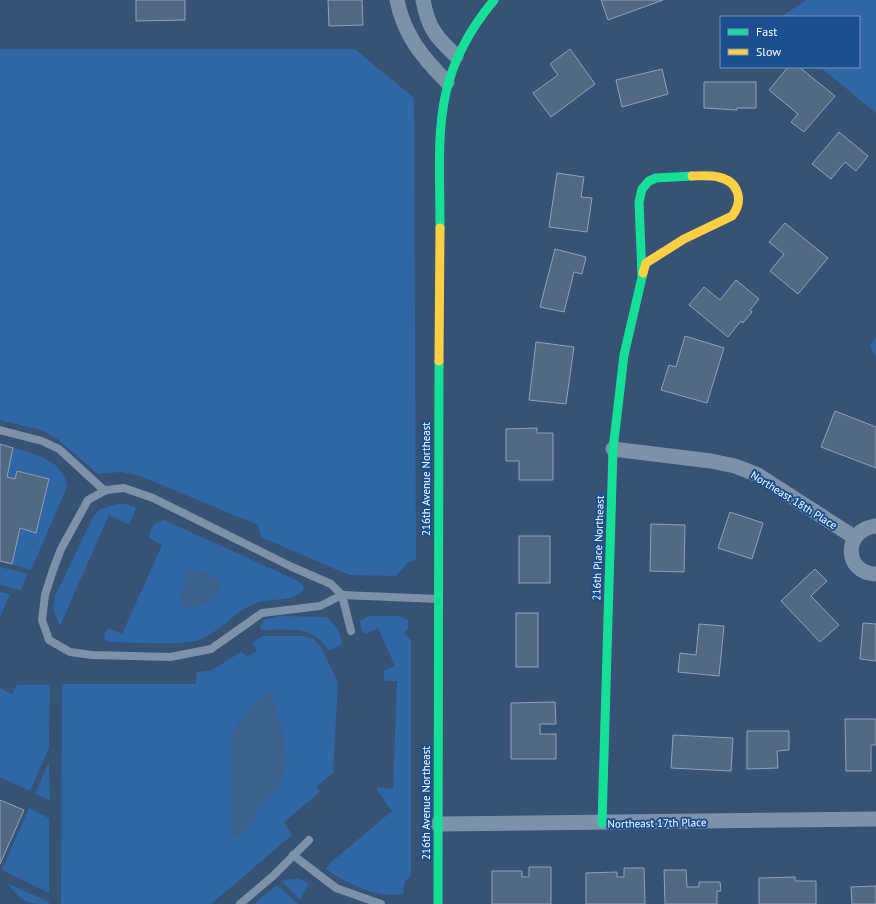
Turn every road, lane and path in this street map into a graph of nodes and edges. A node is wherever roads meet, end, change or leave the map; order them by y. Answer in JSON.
{"nodes":[{"id":1,"x":397,"y":0,"type":"edge"},
{"id":2,"x":423,"y":0,"type":"edge"},
{"id":3,"x":494,"y":0,"type":"edge"},
{"id":4,"x":456,"y":56,"type":"junction"},
{"id":5,"x":447,"y":82,"type":"junction"},
{"id":6,"x":642,"y":276,"type":"junction"},
{"id":7,"x":0,"y":430,"type":"edge"},
{"id":8,"x":613,"y":449,"type":"junction"},
{"id":9,"x":105,"y":491,"type":"junction"},
{"id":10,"x":876,"y":526,"type":"edge"},
{"id":11,"x":854,"y":537,"type":"junction"},
{"id":12,"x":876,"y":574,"type":"edge"},
{"id":13,"x":342,"y":594,"type":"junction"},
{"id":14,"x":438,"y":599,"type":"junction"},
{"id":15,"x":351,"y":631,"type":"dead end"},
{"id":16,"x":876,"y":819,"type":"edge"},
{"id":17,"x":602,"y":823,"type":"junction"},
{"id":18,"x":438,"y":824,"type":"junction"},
{"id":19,"x":308,"y":840,"type":"dead end"},
{"id":20,"x":293,"y":855,"type":"junction"},
{"id":21,"x":240,"y":904,"type":"edge"},
{"id":22,"x":382,"y":904,"type":"edge"},
{"id":23,"x":438,"y":904,"type":"edge"}],
"edges":[{"from":1,"to":5,"type":"street"},
{"from":2,"to":4,"type":"street"},
{"from":3,"to":4,"type":"street","name":"216th Avenue Northeast"},
{"from":4,"to":5,"type":"street","name":"216th Avenue Northeast"},
{"from":5,"to":14,"type":"street","name":"216th Avenue Northeast"},
{"from":6,"to":6,"type":"street","name":"216th Place Northeast"},
{"from":6,"to":8,"type":"street","name":"216th Place Northeast"},
{"from":7,"to":9,"type":"lane"},
{"from":8,"to":11,"type":"street","name":"Northeast 18th Place"},
{"from":8,"to":17,"type":"street","name":"216th Place Northeast"},
{"from":9,"to":13,"type":"lane"},
{"from":9,"to":13,"type":"lane"},
{"from":10,"to":11,"type":"street"},
{"from":11,"to":12,"type":"street"},
{"from":13,"to":14,"type":"lane"},
{"from":13,"to":15,"type":"lane"},
{"from":14,"to":18,"type":"street","name":"216th Avenue Northeast"},
{"from":16,"to":17,"type":"street","name":"Northeast 17th Place"},
{"from":17,"to":18,"type":"street","name":"Northeast 17th Place"},
{"from":18,"to":23,"type":"street","name":"216th Avenue Northeast"},
{"from":19,"to":20,"type":"lane"},
{"from":20,"to":21,"type":"lane"},
{"from":20,"to":22,"type":"lane"}]}
